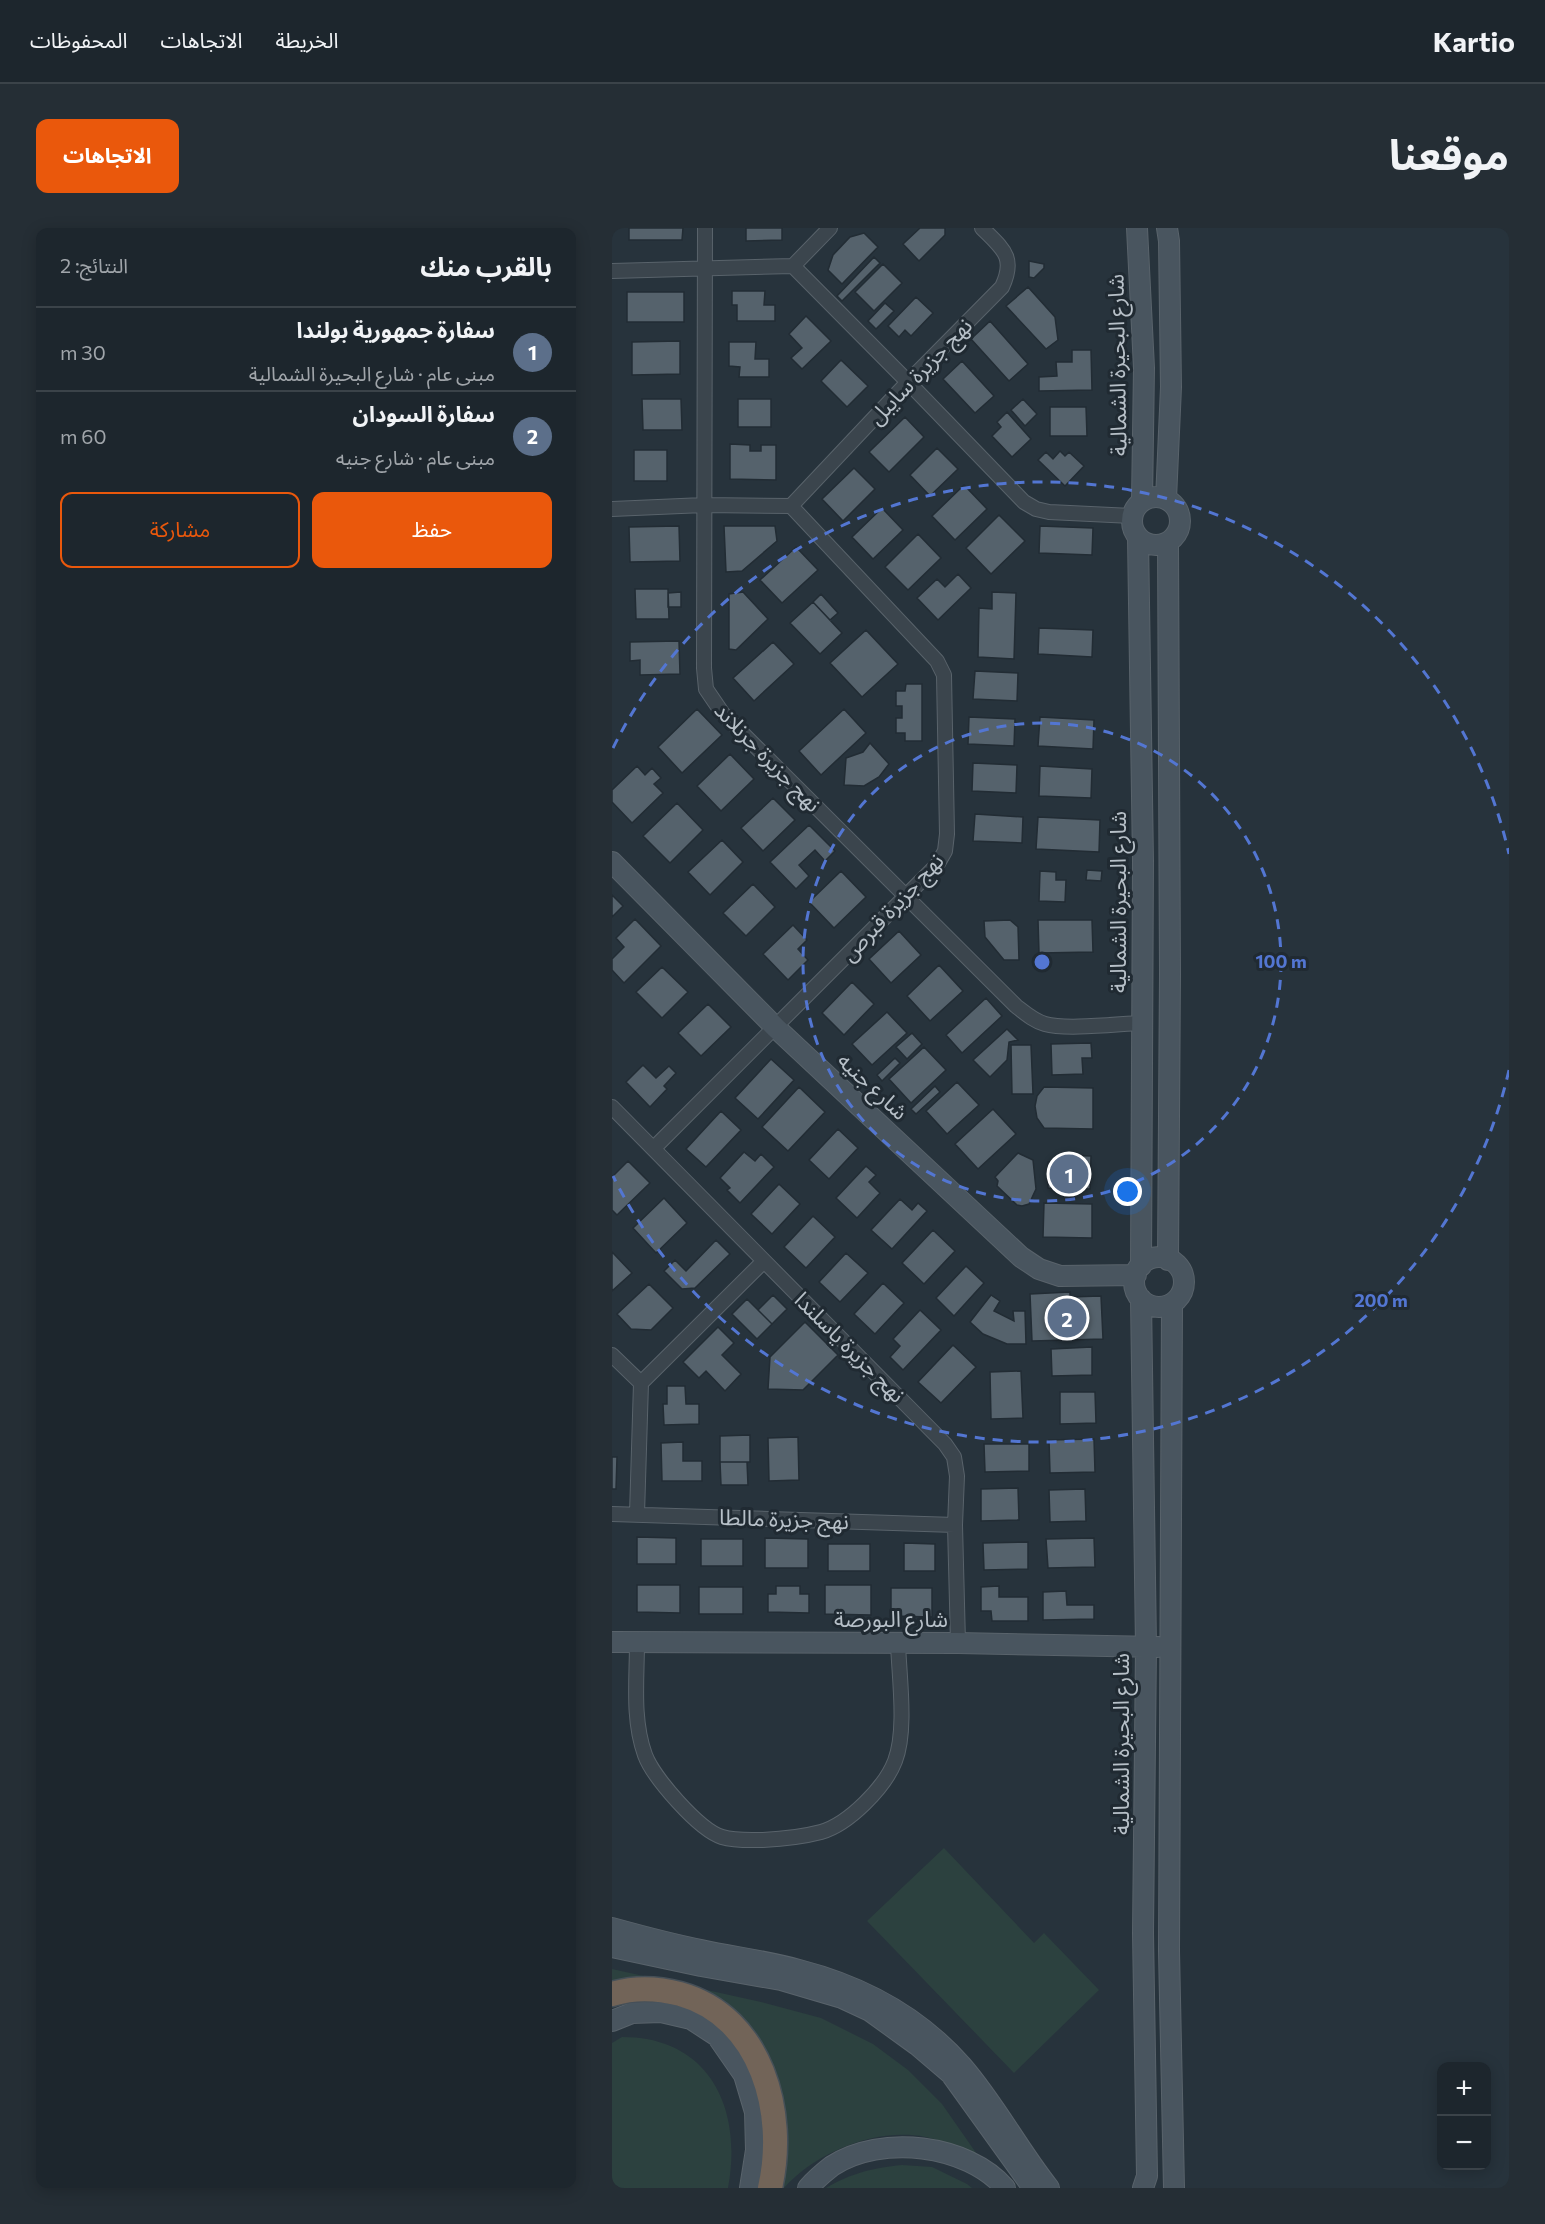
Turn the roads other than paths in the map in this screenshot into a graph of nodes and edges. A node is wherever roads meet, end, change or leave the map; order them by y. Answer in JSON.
{"nodes":[{"id":1,"x":705,"y":228,"type":"edge"},
{"id":2,"x":830,"y":228,"type":"edge"},
{"id":3,"x":982,"y":228,"type":"edge"},
{"id":4,"x":1137,"y":228,"type":"edge"},
{"id":5,"x":1167,"y":228,"type":"edge"},
{"id":6,"x":792,"y":266,"type":"junction"},
{"id":7,"x":706,"y":269,"type":"junction"},
{"id":8,"x":612,"y":271,"type":"edge"},
{"id":9,"x":908,"y":382,"type":"junction"},
{"id":10,"x":1166,"y":499,"type":"junction"},
{"id":11,"x":704,"y":506,"type":"junction"},
{"id":12,"x":791,"y":506,"type":"junction"},
{"id":13,"x":612,"y":509,"type":"edge"},
{"id":14,"x":1137,"y":509,"type":"junction"},
{"id":15,"x":1138,"y":538,"type":"junction"},
{"id":16,"x":1168,"y":542,"type":"junction"},
{"id":17,"x":612,"y":862,"type":"edge"},
{"id":18,"x":906,"y":896,"type":"junction"},
{"id":19,"x":1141,"y":1023,"type":"junction"},
{"id":20,"x":776,"y":1028,"type":"junction"},
{"id":21,"x":612,"y":1107,"type":"edge"},
{"id":22,"x":654,"y":1148,"type":"junction"},
{"id":23,"x":1168,"y":1260,"type":"junction"},
{"id":24,"x":764,"y":1261,"type":"junction"},
{"id":25,"x":1138,"y":1270,"type":"junction"},
{"id":26,"x":1141,"y":1299,"type":"junction"},
{"id":27,"x":1172,"y":1304,"type":"junction"},
{"id":28,"x":612,"y":1355,"type":"edge"},
{"id":29,"x":641,"y":1383,"type":"junction"},
{"id":30,"x":612,"y":1514,"type":"edge"},
{"id":31,"x":637,"y":1514,"type":"junction"},
{"id":32,"x":955,"y":1525,"type":"junction"},
{"id":33,"x":612,"y":1642,"type":"edge"},
{"id":34,"x":637,"y":1642,"type":"junction"},
{"id":35,"x":898,"y":1643,"type":"junction"},
{"id":36,"x":958,"y":1643,"type":"junction"},
{"id":37,"x":1146,"y":1647,"type":"junction"},
{"id":38,"x":1169,"y":1647,"type":"junction"},
{"id":39,"x":612,"y":1928,"type":"edge"},
{"id":40,"x":612,"y":1947,"type":"edge"},
{"id":41,"x":612,"y":1994,"type":"edge"},
{"id":42,"x":612,"y":2021,"type":"edge"},
{"id":43,"x":726,"y":2031,"type":"junction"},
{"id":44,"x":750,"y":2188,"type":"edge"},
{"id":45,"x":770,"y":2188,"type":"edge"},
{"id":46,"x":808,"y":2188,"type":"edge"},
{"id":47,"x":1005,"y":2188,"type":"edge"},
{"id":48,"x":1033,"y":2188,"type":"edge"},
{"id":49,"x":1049,"y":2188,"type":"edge"},
{"id":50,"x":1143,"y":2188,"type":"edge"},
{"id":51,"x":1174,"y":2188,"type":"edge"}],
"edges":[{"from":1,"to":7,"type":"street","name":"نهج جزيرة جرنلاند"},
{"from":2,"to":6,"type":"street"},
{"from":3,"to":9,"type":"street","name":"نهج جزيرة سايبل"},
{"from":4,"to":14,"type":"main road","name":"شارع البحيرة الشمالية"},
{"from":5,"to":10,"type":"main road"},
{"from":6,"to":7,"type":"street"},
{"from":6,"to":9,"type":"street"},
{"from":7,"to":8,"type":"street"},
{"from":7,"to":11,"type":"street","name":"نهج جزيرة جرنلاند"},
{"from":9,"to":12,"type":"street","name":"نهج جزيرة سايبل"},
{"from":9,"to":14,"type":"street"},
{"from":10,"to":14,"type":"main road"},
{"from":10,"to":16,"type":"main road"},
{"from":11,"to":12,"type":"street"},
{"from":11,"to":13,"type":"street"},
{"from":11,"to":18,"type":"street","name":"نهج جزيرة جرنلاند"},
{"from":12,"to":18,"type":"street","name":"نهج جزيرة قبرص"},
{"from":14,"to":15,"type":"main road"},
{"from":15,"to":16,"type":"main road"},
{"from":15,"to":19,"type":"main road","name":"شارع البحيرة الشمالية"},
{"from":16,"to":23,"type":"main road"},
{"from":17,"to":20,"type":"main road","name":"شارع جنيه"},
{"from":18,"to":19,"type":"street","name":"نهج جزيرة جرنلاند"},
{"from":18,"to":20,"type":"street","name":"نهج جزيرة قبرص"},
{"from":19,"to":25,"type":"main road","name":"شارع البحيرة الشمالية"},
{"from":20,"to":22,"type":"street","name":"نهج جزيرة قبرص"},
{"from":20,"to":25,"type":"main road","name":"شارع جنيه"},
{"from":21,"to":22,"type":"street","name":"نهج جزيرة ياسلندا"},
{"from":22,"to":24,"type":"street","name":"نهج جزيرة ياسلندا"},
{"from":23,"to":25,"type":"main road"},
{"from":23,"to":27,"type":"main road"},
{"from":24,"to":29,"type":"street"},
{"from":24,"to":32,"type":"street","name":"نهج جزيرة ياسلندا"},
{"from":25,"to":26,"type":"main road"},
{"from":26,"to":27,"type":"main road"},
{"from":26,"to":37,"type":"main road","name":"شارع البحيرة الشمالية"},
{"from":27,"to":38,"type":"main road"},
{"from":28,"to":29,"type":"street"},
{"from":29,"to":31,"type":"street"},
{"from":30,"to":31,"type":"street","name":"نهج جزيرة مالطا"},
{"from":31,"to":32,"type":"street","name":"نهج جزيرة مالطا"},
{"from":32,"to":36,"type":"street","name":"نهج جزيرة ياسلندا"},
{"from":33,"to":34,"type":"main road","name":"شارع البورصة"},
{"from":34,"to":35,"type":"main road","name":"شارع البورصة"},
{"from":34,"to":35,"type":"street"},
{"from":35,"to":36,"type":"main road","name":"شارع البورصة"},
{"from":36,"to":37,"type":"main road","name":"شارع البورصة"},
{"from":37,"to":38,"type":"main road","name":"شارع البورصة"},
{"from":37,"to":50,"type":"main road","name":"شارع البحيرة الشمالية"},
{"from":38,"to":51,"type":"main road"},
{"from":39,"to":49,"type":"main road"},
{"from":40,"to":48,"type":"main road"},
{"from":41,"to":43,"type":"highway"},
{"from":42,"to":43,"type":"main road"},
{"from":43,"to":44,"type":"main road"},
{"from":43,"to":45,"type":"highway"},
{"from":46,"to":47,"type":"main road"}]}
